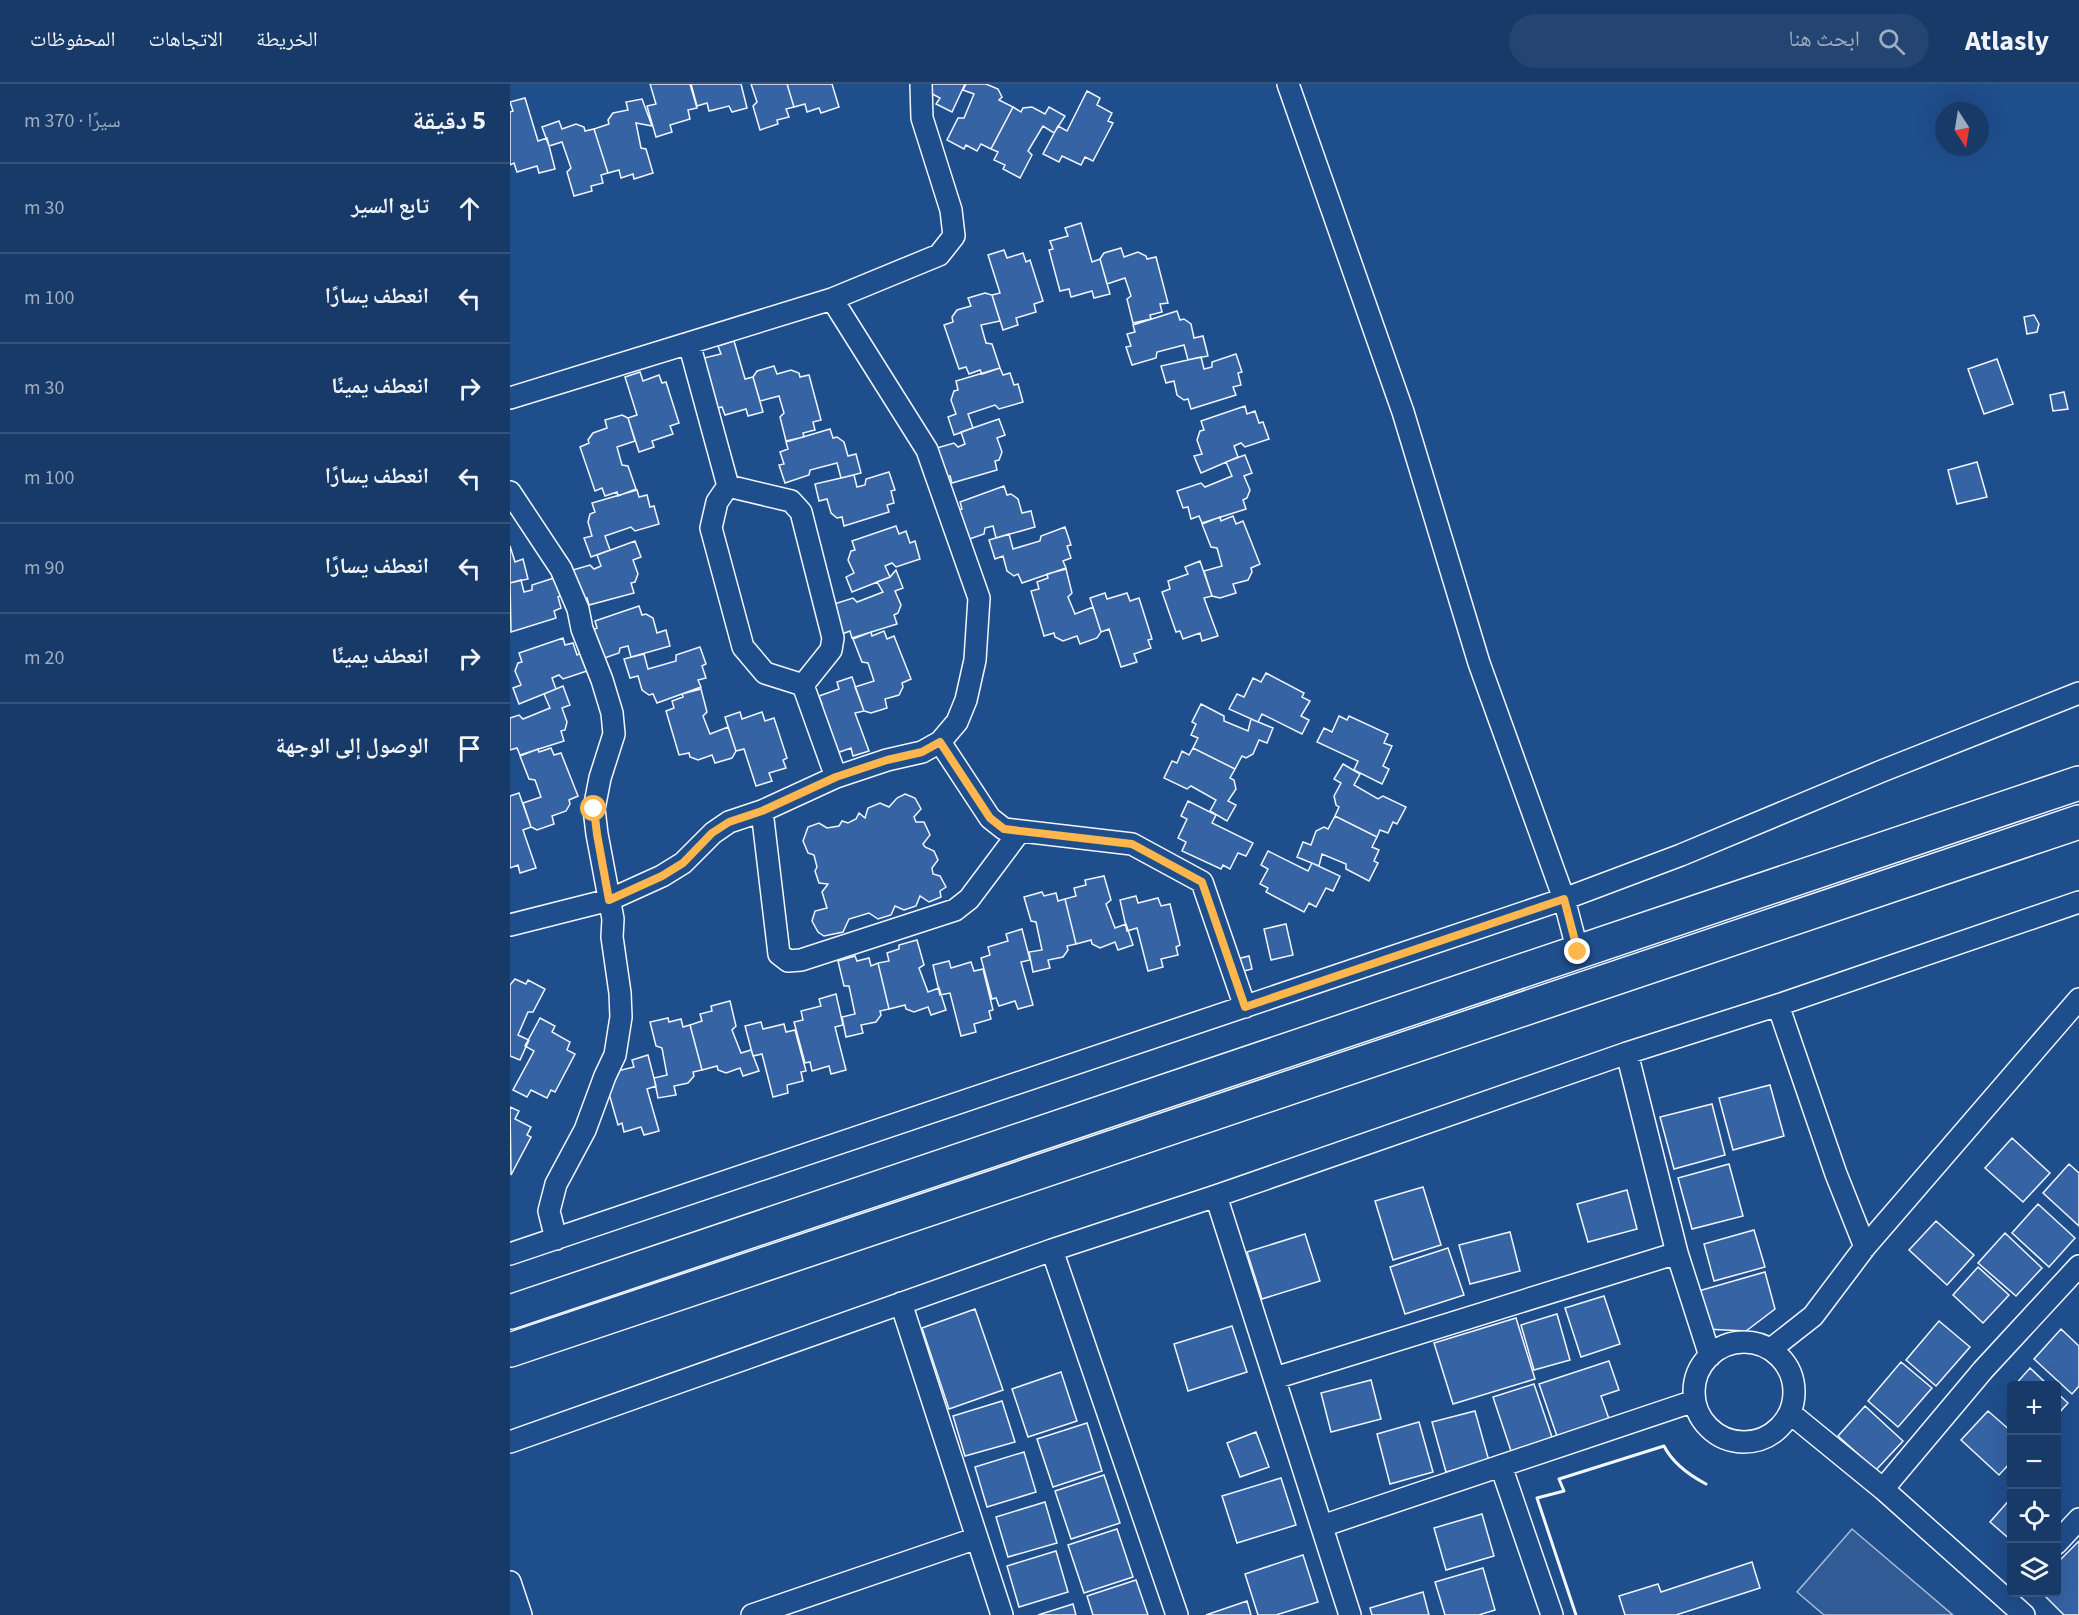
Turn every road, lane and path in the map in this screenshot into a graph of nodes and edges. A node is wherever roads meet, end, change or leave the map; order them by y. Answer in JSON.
{"nodes":[{"id":1,"x":921,"y":84,"type":"edge"},
{"id":2,"x":1288,"y":84,"type":"edge"},
{"id":3,"x":832,"y":299,"type":"junction"},
{"id":4,"x":689,"y":343,"type":"junction"},
{"id":5,"x":510,"y":398,"type":"edge"},
{"id":6,"x":728,"y":486,"type":"junction"},
{"id":7,"x":510,"y":492,"type":"edge"},
{"id":8,"x":803,"y":685,"type":"junction"},
{"id":9,"x":2079,"y":693,"type":"edge"},
{"id":10,"x":940,"y":742,"type":"junction"},
{"id":11,"x":836,"y":777,"type":"junction"},
{"id":12,"x":2079,"y":783,"type":"edge"},
{"id":13,"x":762,"y":811,"type":"junction"},
{"id":14,"x":2079,"y":822,"type":"edge"},
{"id":15,"x":1020,"y":831,"type":"junction"},
{"id":16,"x":1564,"y":899,"type":"junction"},
{"id":17,"x":609,"y":900,"type":"junction"},
{"id":18,"x":2079,"y":902,"type":"edge"},
{"id":19,"x":510,"y":925,"type":"edge"},
{"id":20,"x":1578,"y":952,"type":"junction"},
{"id":21,"x":2079,"y":999,"type":"edge"},
{"id":22,"x":1778,"y":1005,"type":"junction"},
{"id":23,"x":1245,"y":1007,"type":"junction"},
{"id":24,"x":1628,"y":1053,"type":"junction"},
{"id":25,"x":1216,"y":1196,"type":"junction"},
{"id":26,"x":556,"y":1239,"type":"junction"},
{"id":27,"x":1866,"y":1247,"type":"junction"},
{"id":28,"x":1052,"y":1250,"type":"junction"},
{"id":29,"x":1677,"y":1252,"type":"junction"},
{"id":30,"x":510,"y":1254,"type":"edge"},
{"id":31,"x":2079,"y":1266,"type":"edge"},
{"id":32,"x":901,"y":1303,"type":"junction"},
{"id":33,"x":510,"y":1312,"type":"edge"},
{"id":34,"x":1771,"y":1349,"type":"junction"},
{"id":35,"x":510,"y":1350,"type":"edge"},
{"id":36,"x":1710,"y":1356,"type":"junction"},
{"id":37,"x":1275,"y":1378,"type":"junction"},
{"id":38,"x":1694,"y":1401,"type":"junction"},
{"id":39,"x":1790,"y":1413,"type":"junction"},
{"id":40,"x":510,"y":1442,"type":"edge"},
{"id":41,"x":1501,"y":1466,"type":"junction"},
{"id":42,"x":1883,"y":1489,"type":"junction"},
{"id":43,"x":2079,"y":1519,"type":"edge"},
{"id":44,"x":1322,"y":1526,"type":"junction"},
{"id":45,"x":977,"y":1538,"type":"junction"},
{"id":46,"x":2057,"y":1543,"type":"edge"},
{"id":47,"x":510,"y":1582,"type":"edge"},
{"id":48,"x":2007,"y":1593,"type":"edge"},
{"id":49,"x":2012,"y":1597,"type":"edge"},
{"id":50,"x":521,"y":1615,"type":"edge"},
{"id":51,"x":752,"y":1615,"type":"edge"},
{"id":52,"x":1002,"y":1615,"type":"edge"},
{"id":53,"x":1178,"y":1615,"type":"edge"},
{"id":54,"x":1350,"y":1615,"type":"edge"},
{"id":55,"x":1552,"y":1615,"type":"edge"},
{"id":56,"x":2024,"y":1615,"type":"edge"}],
"edges":[{"from":1,"to":3,"type":"street"},
{"from":2,"to":16,"type":"street"},
{"from":3,"to":4,"type":"street"},
{"from":3,"to":10,"type":"street"},
{"from":4,"to":5,"type":"street"},
{"from":4,"to":6,"type":"street"},
{"from":6,"to":8,"type":"street"},
{"from":6,"to":8,"type":"street"},
{"from":7,"to":17,"type":"street"},
{"from":8,"to":11,"type":"street"},
{"from":9,"to":16,"type":"street"},
{"from":10,"to":11,"type":"street"},
{"from":10,"to":15,"type":"street"},
{"from":11,"to":13,"type":"street"},
{"from":12,"to":20,"type":"highway"},
{"from":13,"to":15,"type":"street"},
{"from":13,"to":17,"type":"street"},
{"from":14,"to":35,"type":"highway"},
{"from":15,"to":23,"type":"street"},
{"from":16,"to":20,"type":"street"},
{"from":16,"to":23,"type":"street"},
{"from":17,"to":19,"type":"street"},
{"from":17,"to":26,"type":"street"},
{"from":18,"to":22,"type":"street"},
{"from":20,"to":33,"type":"highway"},
{"from":21,"to":27,"type":"street"},
{"from":22,"to":24,"type":"street"},
{"from":22,"to":27,"type":"street"},
{"from":23,"to":26,"type":"street"},
{"from":24,"to":25,"type":"street"},
{"from":24,"to":29,"type":"street"},
{"from":25,"to":28,"type":"street"},
{"from":25,"to":37,"type":"street"},
{"from":26,"to":30,"type":"street"},
{"from":27,"to":34,"type":"street"},
{"from":28,"to":32,"type":"street"},
{"from":28,"to":53,"type":"street"},
{"from":29,"to":36,"type":"street"},
{"from":29,"to":37,"type":"street"},
{"from":31,"to":42,"type":"street"},
{"from":32,"to":40,"type":"street"},
{"from":32,"to":45,"type":"street"},
{"from":34,"to":36,"type":"street"},
{"from":34,"to":39,"type":"street"},
{"from":36,"to":38,"type":"street"},
{"from":37,"to":44,"type":"street"},
{"from":38,"to":39,"type":"street"},
{"from":38,"to":41,"type":"street"},
{"from":39,"to":42,"type":"street"},
{"from":41,"to":44,"type":"street"},
{"from":41,"to":55,"type":"street"},
{"from":42,"to":48,"type":"street"},
{"from":43,"to":46,"type":"street"},
{"from":44,"to":54,"type":"street"},
{"from":45,"to":51,"type":"street"},
{"from":45,"to":52,"type":"street"},
{"from":47,"to":50,"type":"street"},
{"from":49,"to":56,"type":"street"}]}
